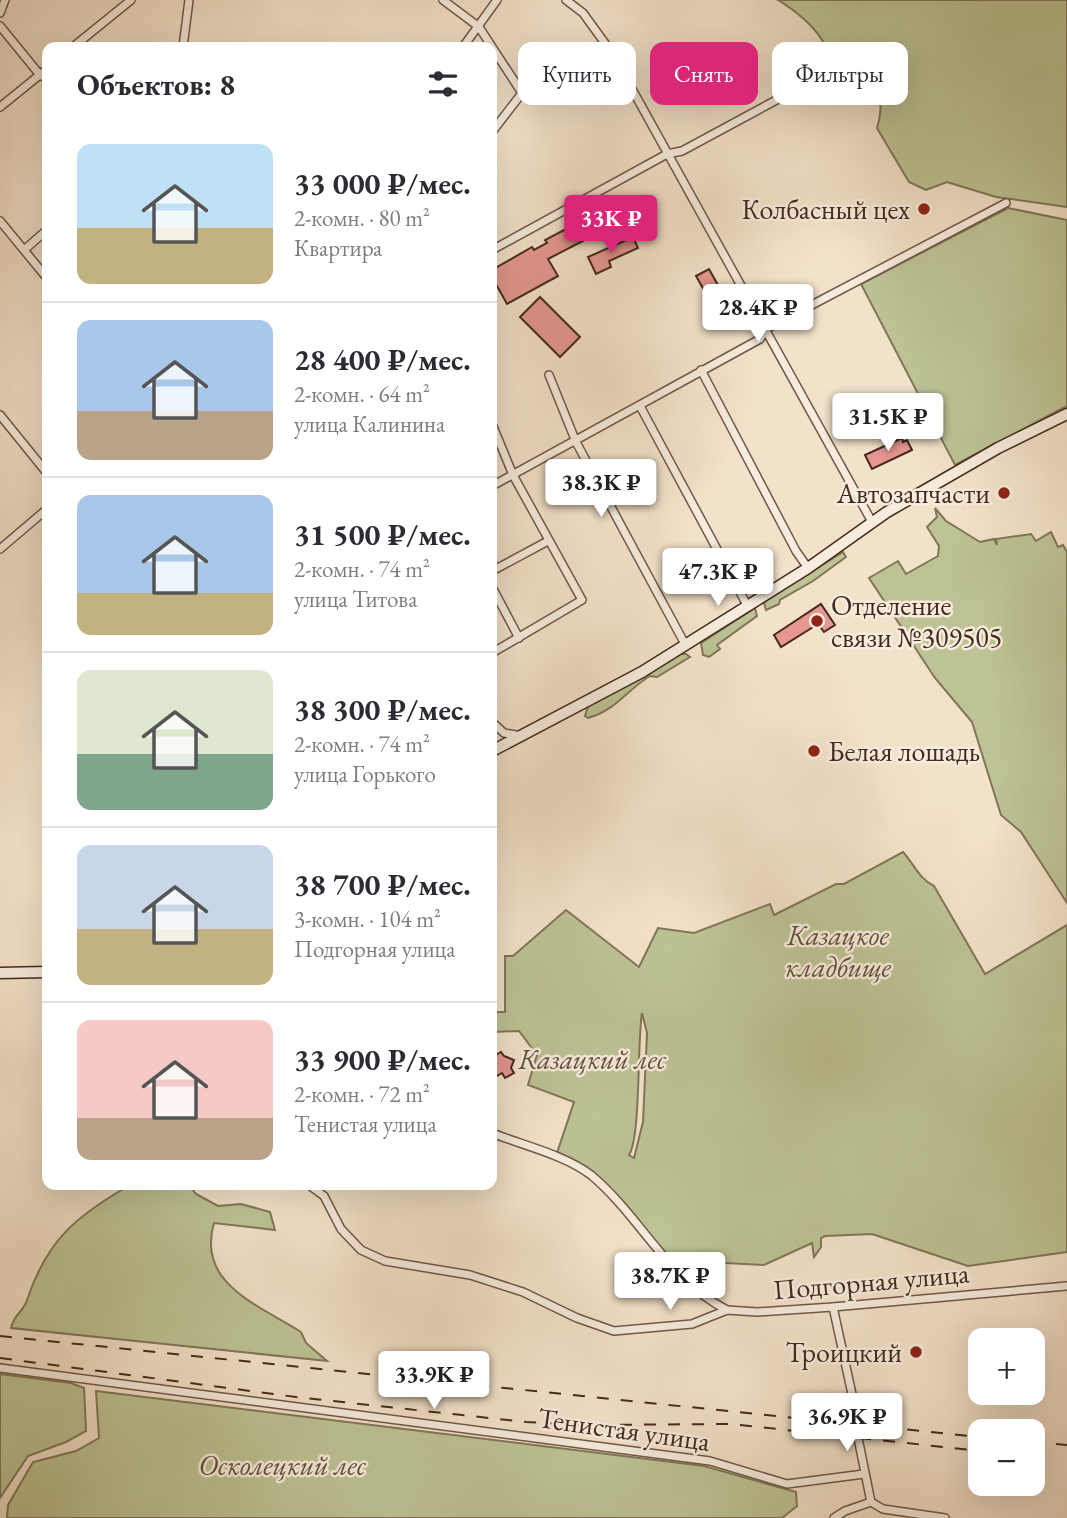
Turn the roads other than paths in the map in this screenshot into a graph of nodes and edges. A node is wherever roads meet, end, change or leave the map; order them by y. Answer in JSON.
{"nodes":[{"id":1,"x":5,"y":0,"type":"edge"},
{"id":2,"x":131,"y":0,"type":"edge"},
{"id":3,"x":189,"y":0,"type":"edge"},
{"id":4,"x":443,"y":0,"type":"edge"},
{"id":5,"x":497,"y":0,"type":"edge"},
{"id":6,"x":566,"y":0,"type":"edge"},
{"id":7,"x":0,"y":13,"type":"edge"},
{"id":8,"x":0,"y":26,"type":"edge"},
{"id":9,"x":479,"y":27,"type":"junction"},
{"id":10,"x":79,"y":42,"type":"edge"},
{"id":11,"x":184,"y":42,"type":"edge"},
{"id":12,"x":467,"y":42,"type":"edge"},
{"id":13,"x":489,"y":42,"type":"edge"},
{"id":14,"x":497,"y":55,"type":"edge"},
{"id":15,"x":42,"y":76,"type":"edge"},
{"id":16,"x":42,"y":78,"type":"edge"},
{"id":17,"x":772,"y":102,"type":"edge"},
{"id":18,"x":0,"y":107,"type":"edge"},
{"id":19,"x":497,"y":126,"type":"edge"},
{"id":20,"x":667,"y":154,"type":"junction"},
{"id":21,"x":1006,"y":203,"type":"dead end"},
{"id":22,"x":0,"y":220,"type":"edge"},
{"id":23,"x":42,"y":234,"type":"edge"},
{"id":24,"x":497,"y":247,"type":"edge"},
{"id":25,"x":24,"y":250,"type":"junction"},
{"id":26,"x":42,"y":272,"type":"edge"},
{"id":27,"x":766,"y":328,"type":"junction"},
{"id":28,"x":702,"y":370,"type":"junction"},
{"id":29,"x":549,"y":375,"type":"dead end"},
{"id":30,"x":640,"y":406,"type":"junction"},
{"id":31,"x":1067,"y":414,"type":"edge"},
{"id":32,"x":0,"y":415,"type":"edge"},
{"id":33,"x":497,"y":436,"type":"edge"},
{"id":34,"x":576,"y":442,"type":"junction"},
{"id":35,"x":42,"y":467,"type":"edge"},
{"id":36,"x":513,"y":475,"type":"junction"},
{"id":37,"x":497,"y":483,"type":"edge"},
{"id":38,"x":42,"y":513,"type":"edge"},
{"id":39,"x":872,"y":522,"type":"junction"},
{"id":40,"x":548,"y":541,"type":"junction"},
{"id":41,"x":0,"y":549,"type":"edge"},
{"id":42,"x":497,"y":568,"type":"edge"},
{"id":43,"x":808,"y":568,"type":"junction"},
{"id":44,"x":497,"y":596,"type":"edge"},
{"id":45,"x":748,"y":607,"type":"junction"},
{"id":46,"x":519,"y":638,"type":"junction"},
{"id":47,"x":687,"y":646,"type":"junction"},
{"id":48,"x":497,"y":650,"type":"edge"},
{"id":49,"x":497,"y":727,"type":"edge"},
{"id":50,"x":522,"y":736,"type":"junction"},
{"id":51,"x":497,"y":748,"type":"edge"},
{"id":52,"x":42,"y":972,"type":"edge"},
{"id":53,"x":0,"y":973,"type":"edge"},
{"id":54,"x":497,"y":1135,"type":"edge"},
{"id":55,"x":316,"y":1190,"type":"edge"},
{"id":56,"x":1067,"y":1286,"type":"edge"},
{"id":57,"x":833,"y":1307,"type":"junction"},
{"id":58,"x":727,"y":1310,"type":"junction"},
{"id":59,"x":0,"y":1368,"type":"edge"},
{"id":60,"x":864,"y":1474,"type":"junction"},
{"id":61,"x":871,"y":1502,"type":"junction"},
{"id":62,"x":834,"y":1518,"type":"edge"},
{"id":63,"x":945,"y":1518,"type":"edge"}],
"edges":[{"from":1,"to":7,"type":"street"},
{"from":2,"to":10,"type":"street"},
{"from":3,"to":11,"type":"street"},
{"from":4,"to":9,"type":"street"},
{"from":5,"to":9,"type":"street"},
{"from":6,"to":20,"type":"street"},
{"from":8,"to":15,"type":"street"},
{"from":9,"to":12,"type":"street"},
{"from":9,"to":13,"type":"street"},
{"from":14,"to":19,"type":"street"},
{"from":16,"to":18,"type":"street"},
{"from":17,"to":20,"type":"street"},
{"from":20,"to":24,"type":"street"},
{"from":20,"to":27,"type":"street"},
{"from":21,"to":27,"type":"street"},
{"from":22,"to":25,"type":"street"},
{"from":23,"to":25,"type":"street"},
{"from":25,"to":26,"type":"street"},
{"from":27,"to":28,"type":"street"},
{"from":27,"to":39,"type":"street"},
{"from":28,"to":30,"type":"street"},
{"from":28,"to":43,"type":"street"},
{"from":29,"to":34,"type":"street"},
{"from":30,"to":34,"type":"street"},
{"from":30,"to":45,"type":"street"},
{"from":31,"to":39,"type":"main road"},
{"from":32,"to":35,"type":"street"},
{"from":33,"to":36,"type":"street"},
{"from":34,"to":36,"type":"street"},
{"from":34,"to":47,"type":"street"},
{"from":36,"to":37,"type":"street"},
{"from":36,"to":40,"type":"street"},
{"from":38,"to":41,"type":"street"},
{"from":39,"to":43,"type":"main road"},
{"from":40,"to":42,"type":"street"},
{"from":40,"to":46,"type":"street"},
{"from":43,"to":45,"type":"main road"},
{"from":44,"to":46,"type":"street"},
{"from":45,"to":47,"type":"main road"},
{"from":46,"to":48,"type":"street"},
{"from":47,"to":50,"type":"main road"},
{"from":49,"to":50,"type":"street"},
{"from":50,"to":51,"type":"main road"},
{"from":52,"to":53,"type":"main road"},
{"from":54,"to":58,"type":"street"},
{"from":55,"to":58,"type":"street","name":"Подгорная улица"},
{"from":56,"to":57,"type":"street","name":"Подгорная улица"},
{"from":57,"to":58,"type":"street","name":"Подгорная улица"},
{"from":57,"to":60,"type":"street"},
{"from":59,"to":60,"type":"street","name":"Тенистая улица"},
{"from":60,"to":61,"type":"street"},
{"from":61,"to":62,"type":"street"},
{"from":61,"to":63,"type":"street"}]}
